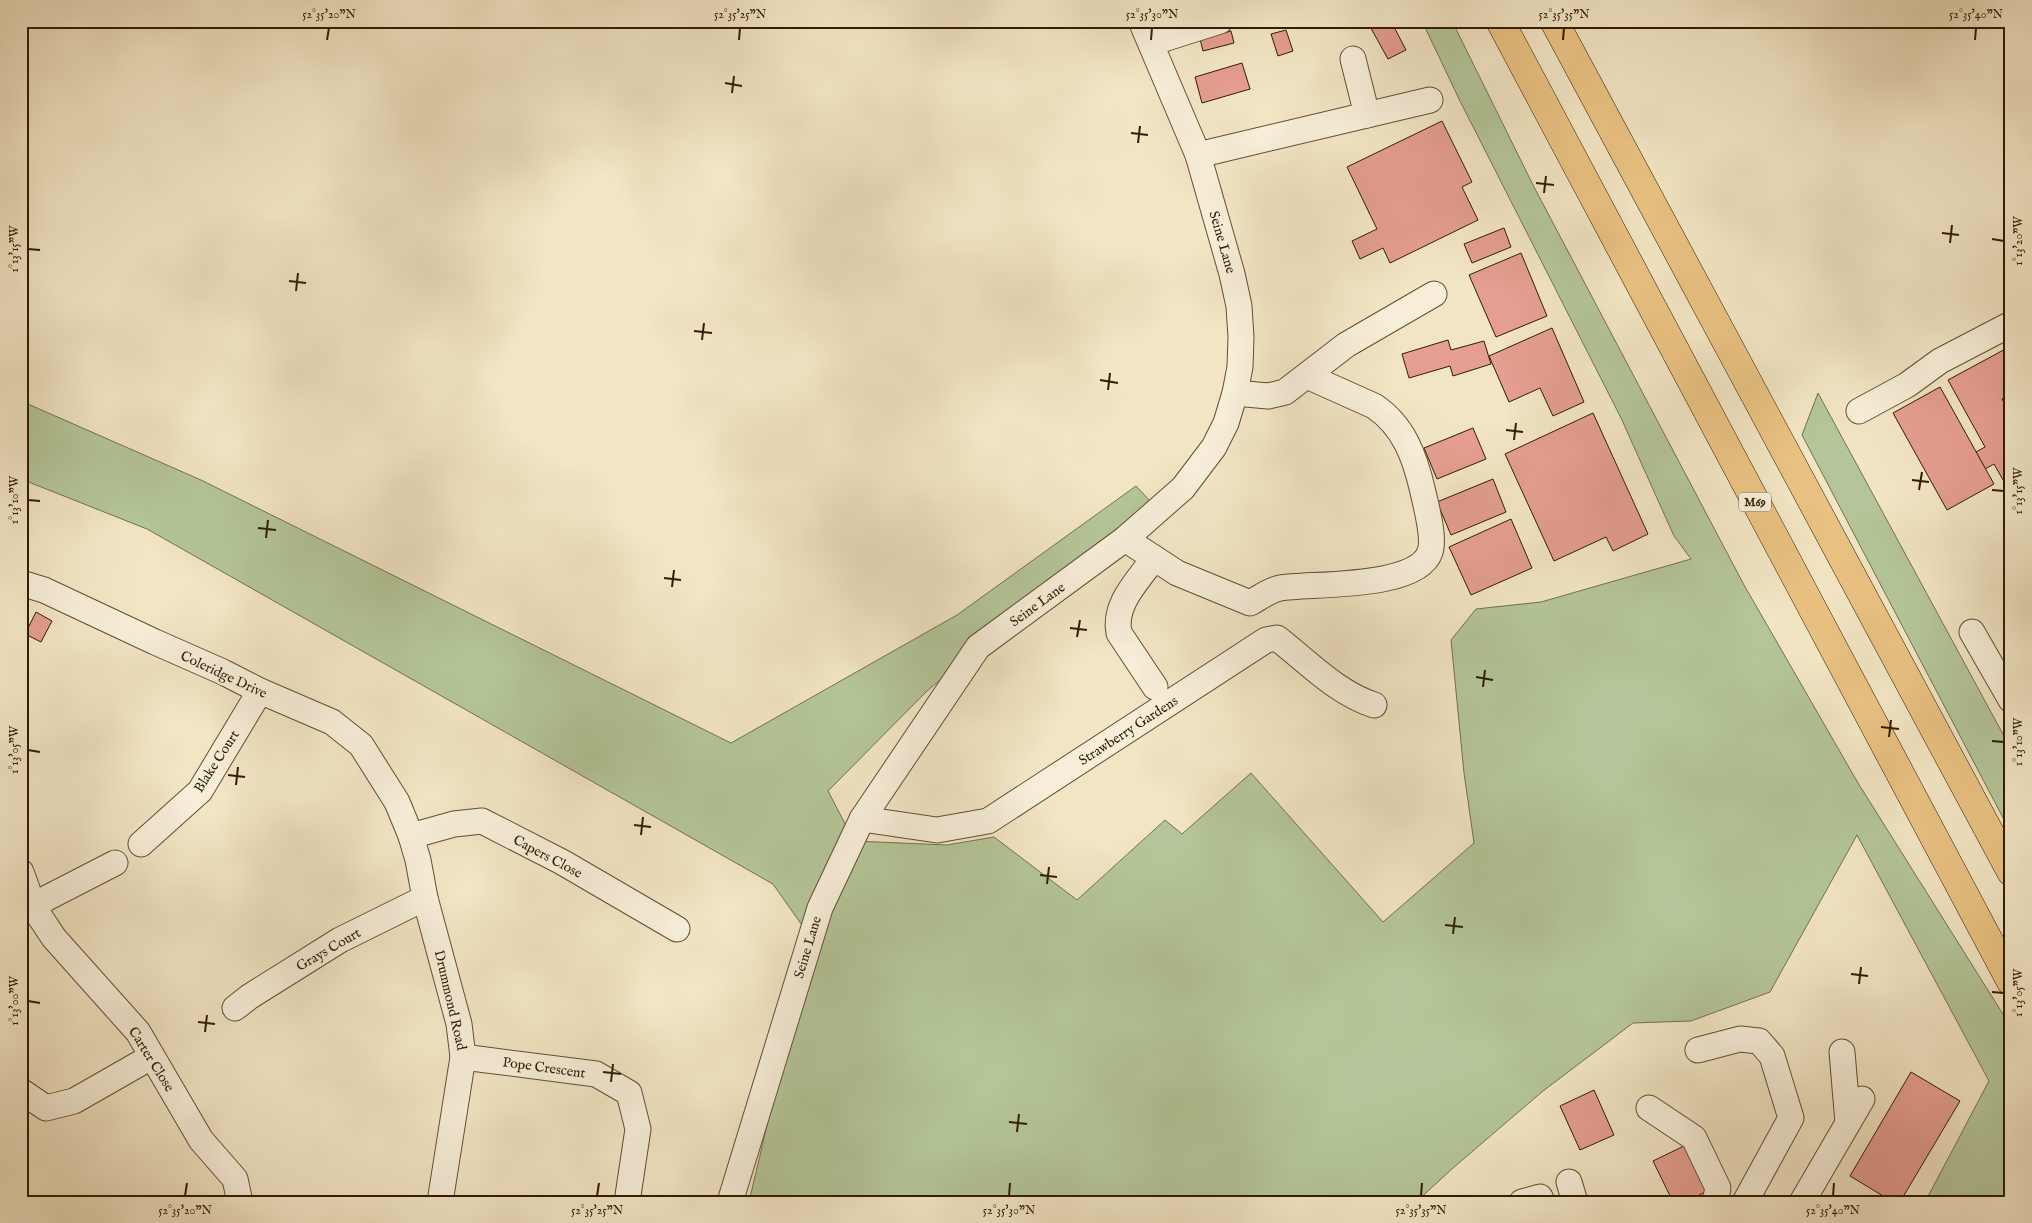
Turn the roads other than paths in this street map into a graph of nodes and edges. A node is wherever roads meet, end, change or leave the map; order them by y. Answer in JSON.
{"nodes":[{"id":1,"x":1220,"y":21,"type":"edge"},
{"id":2,"x":1500,"y":21,"type":"edge"},
{"id":3,"x":1554,"y":21,"type":"edge"},
{"id":4,"x":1146,"y":32,"type":"edge"},
{"id":5,"x":1354,"y":59,"type":"dead end"},
{"id":6,"x":1430,"y":100,"type":"dead end"},
{"id":7,"x":1367,"y":115,"type":"junction"},
{"id":8,"x":1198,"y":155,"type":"junction"},
{"id":9,"x":1434,"y":294,"type":"dead end"},
{"id":10,"x":2011,"y":324,"type":"edge"},
{"id":11,"x":1307,"y":376,"type":"junction"},
{"id":12,"x":1235,"y":394,"type":"junction"},
{"id":13,"x":1859,"y":411,"type":"dead end"},
{"id":14,"x":1125,"y":539,"type":"junction"},
{"id":15,"x":1154,"y":558,"type":"junction"},
{"id":16,"x":21,"y":583,"type":"edge"},
{"id":17,"x":1972,"y":632,"type":"dead end"},
{"id":18,"x":1155,"y":687,"type":"dead end"},
{"id":19,"x":260,"y":691,"type":"junction"},
{"id":20,"x":2011,"y":700,"type":"edge"},
{"id":21,"x":1374,"y":705,"type":"dead end"},
{"id":22,"x":397,"y":802,"type":"joint"},
{"id":23,"x":862,"y":819,"type":"junction"},
{"id":24,"x":411,"y":836,"type":"junction"},
{"id":25,"x":141,"y":844,"type":"dead end"},
{"id":26,"x":115,"y":863,"type":"dead end"},
{"id":27,"x":21,"y":872,"type":"edge"},
{"id":28,"x":2011,"y":872,"type":"edge"},
{"id":29,"x":425,"y":898,"type":"junction"},
{"id":30,"x":34,"y":908,"type":"junction"},
{"id":31,"x":677,"y":929,"type":"dead end"},
{"id":32,"x":2011,"y":982,"type":"edge"},
{"id":33,"x":240,"y":996,"type":"dead end"},
{"id":34,"x":1698,"y":1050,"type":"dead end"},
{"id":35,"x":1842,"y":1052,"type":"dead end"},
{"id":36,"x":151,"y":1057,"type":"junction"},
{"id":37,"x":464,"y":1057,"type":"junction"},
{"id":38,"x":21,"y":1091,"type":"edge"},
{"id":39,"x":1862,"y":1099,"type":"dead end"},
{"id":40,"x":1649,"y":1108,"type":"dead end"},
{"id":41,"x":1848,"y":1123,"type":"junction"},
{"id":42,"x":240,"y":1202,"type":"edge"},
{"id":43,"x":440,"y":1202,"type":"edge"},
{"id":44,"x":626,"y":1202,"type":"edge"},
{"id":45,"x":730,"y":1202,"type":"edge"},
{"id":46,"x":1522,"y":1202,"type":"edge"},
{"id":47,"x":1542,"y":1202,"type":"edge"},
{"id":48,"x":1714,"y":1202,"type":"edge"},
{"id":49,"x":1745,"y":1202,"type":"edge"},
{"id":50,"x":1802,"y":1202,"type":"edge"}],
"edges":[{"from":1,"to":4,"type":"street"},
{"from":2,"to":32,"type":"highway","number":"M69"},
{"from":3,"to":28,"type":"highway"},
{"from":4,"to":8,"type":"street","name":"Seine Lane"},
{"from":5,"to":7,"type":"street"},
{"from":6,"to":7,"type":"street"},
{"from":7,"to":8,"type":"street"},
{"from":8,"to":12,"type":"street","name":"Seine Lane"},
{"from":9,"to":11,"type":"street"},
{"from":10,"to":13,"type":"street"},
{"from":11,"to":12,"type":"street"},
{"from":11,"to":15,"type":"street"},
{"from":12,"to":14,"type":"street","name":"Seine Lane"},
{"from":14,"to":15,"type":"street"},
{"from":14,"to":23,"type":"street","name":"Seine Lane"},
{"from":15,"to":18,"type":"street"},
{"from":16,"to":19,"type":"street","name":"Coleridge Drive"},
{"from":17,"to":20,"type":"street"},
{"from":19,"to":22,"type":"street","name":"Coleridge Drive"},
{"from":19,"to":25,"type":"street","name":"Blake Court"},
{"from":21,"to":23,"type":"street","name":"Strawberry Gardens"},
{"from":22,"to":24,"type":"street","name":"Drummond Road"},
{"from":23,"to":45,"type":"street","name":"Seine Lane"},
{"from":24,"to":29,"type":"street","name":"Drummond Road"},
{"from":24,"to":31,"type":"street","name":"Capers Close"},
{"from":26,"to":30,"type":"street"},
{"from":27,"to":30,"type":"street","name":"Carter Close"},
{"from":29,"to":33,"type":"street","name":"Grays Court"},
{"from":29,"to":37,"type":"street","name":"Drummond Road"},
{"from":30,"to":36,"type":"street","name":"Carter Close"},
{"from":34,"to":49,"type":"street"},
{"from":35,"to":41,"type":"street"},
{"from":36,"to":38,"type":"street"},
{"from":36,"to":42,"type":"street","name":"Carter Close"},
{"from":37,"to":43,"type":"street","name":"Drummond Road"},
{"from":37,"to":44,"type":"street","name":"Pope Crescent"},
{"from":39,"to":41,"type":"street"},
{"from":40,"to":48,"type":"street"},
{"from":41,"to":50,"type":"street"},
{"from":46,"to":47,"type":"street"}]}
